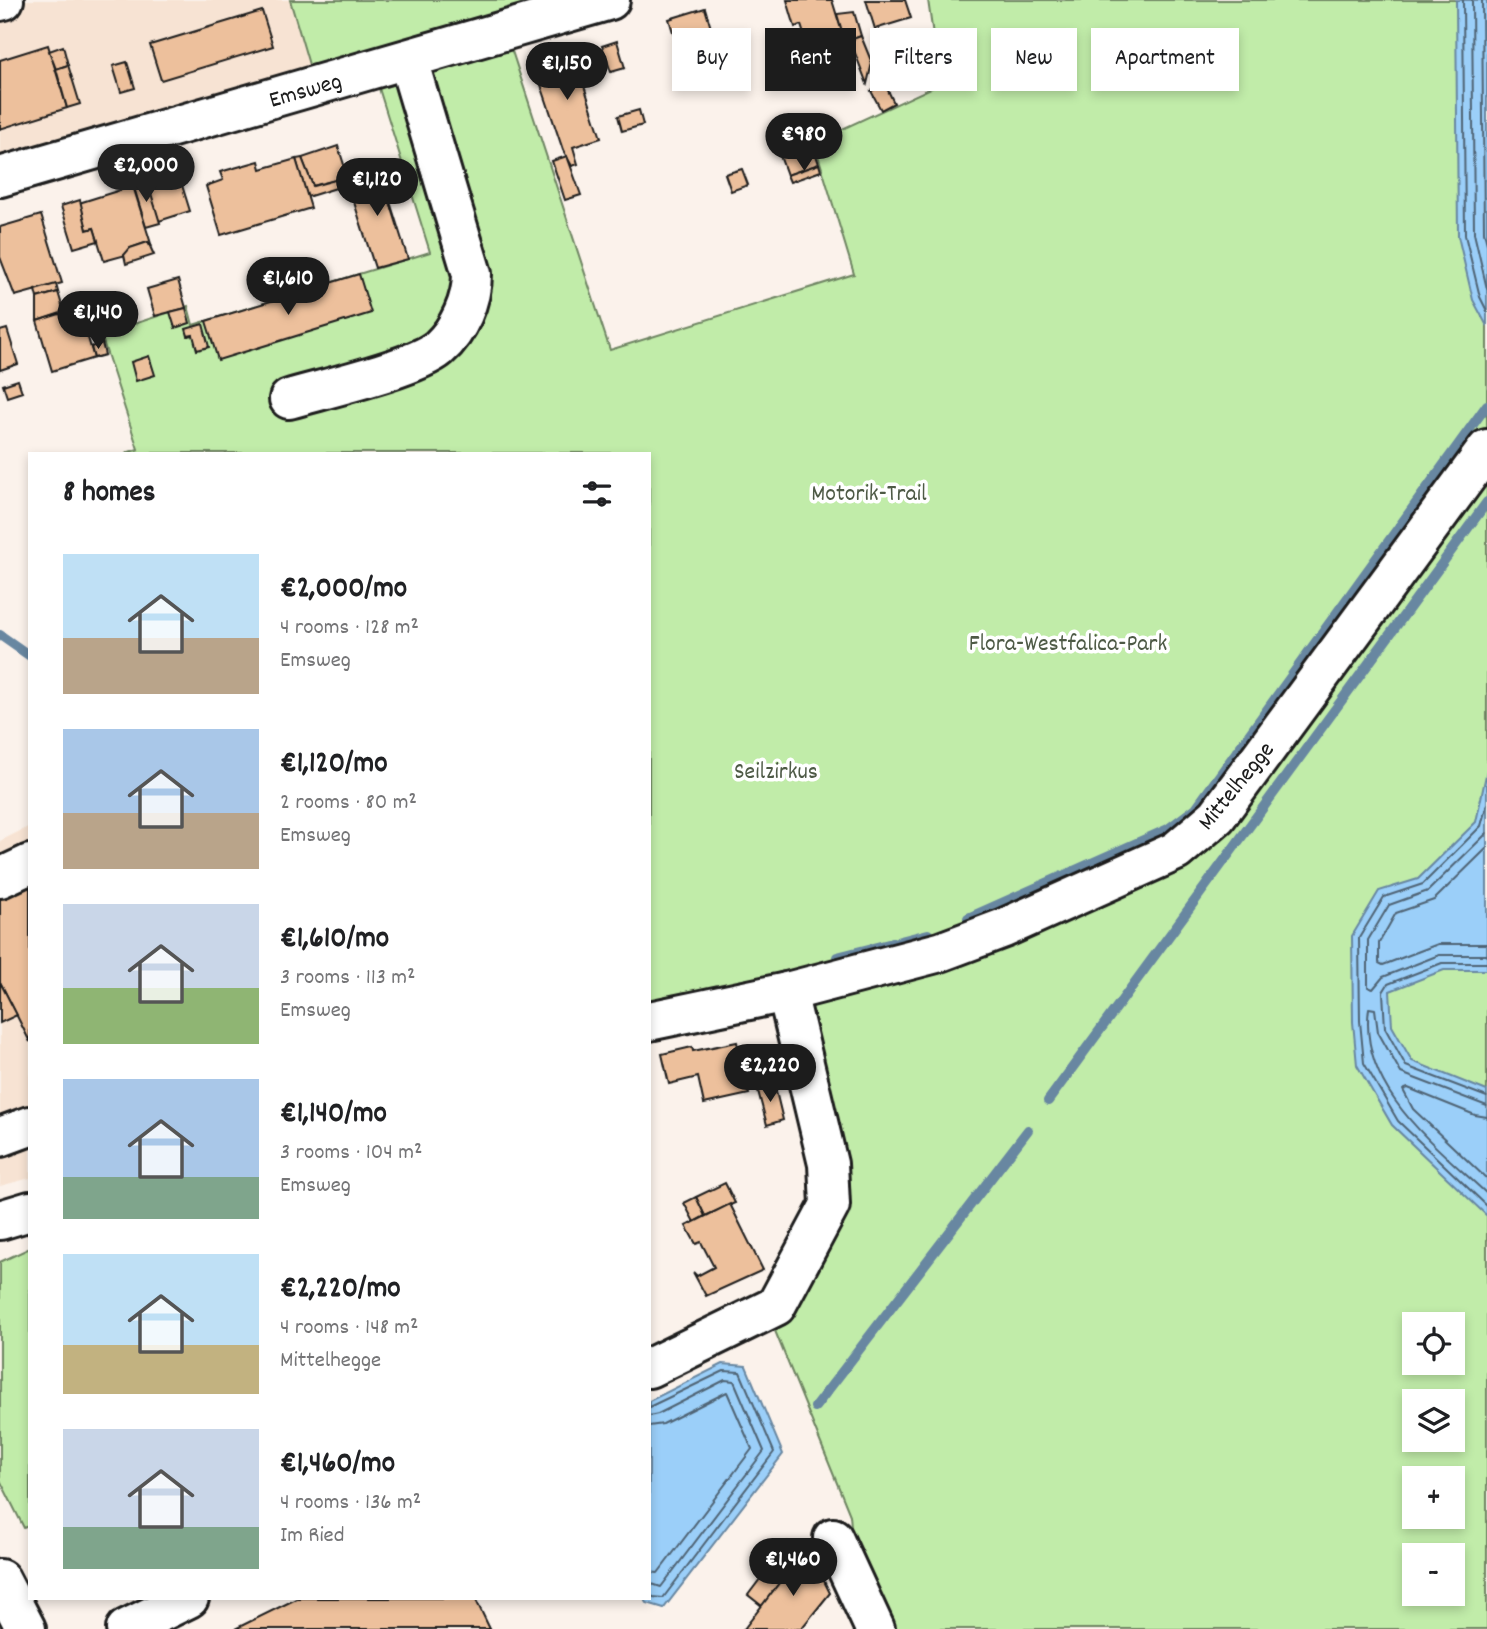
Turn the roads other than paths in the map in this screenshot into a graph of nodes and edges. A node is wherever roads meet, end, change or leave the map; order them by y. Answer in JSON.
{"nodes":[{"id":1,"x":610,"y":0,"type":"edge"},
{"id":2,"x":408,"y":60,"type":"junction"},
{"id":3,"x":0,"y":177,"type":"edge"},
{"id":4,"x":289,"y":399,"type":"dead end"},
{"id":5,"x":1487,"y":449,"type":"edge"},
{"id":6,"x":28,"y":865,"type":"edge"},
{"id":7,"x":0,"y":878,"type":"edge"},
{"id":8,"x":787,"y":992,"type":"junction"},
{"id":9,"x":651,"y":1021,"type":"edge"},
{"id":10,"x":28,"y":1127,"type":"edge"},
{"id":11,"x":0,"y":1137,"type":"edge"},
{"id":12,"x":28,"y":1212,"type":"edge"},
{"id":13,"x":0,"y":1220,"type":"edge"},
{"id":14,"x":651,"y":1367,"type":"edge"},
{"id":15,"x":833,"y":1538,"type":"dead end"},
{"id":16,"x":0,"y":1579,"type":"edge"},
{"id":17,"x":185,"y":1600,"type":"edge"},
{"id":18,"x":26,"y":1629,"type":"edge"},
{"id":19,"x":126,"y":1629,"type":"edge"},
{"id":20,"x":875,"y":1629,"type":"edge"}],
"edges":[{"from":1,"to":2,"type":"street","name":"Emsweg"},
{"from":2,"to":3,"type":"street","name":"Emsweg"},
{"from":2,"to":4,"type":"street"},
{"from":5,"to":8,"type":"street","name":"Mittelhegge"},
{"from":6,"to":7,"type":"street"},
{"from":8,"to":9,"type":"street","name":"Mittelhegge"},
{"from":8,"to":14,"type":"street"},
{"from":10,"to":11,"type":"street"},
{"from":12,"to":13,"type":"street"},
{"from":15,"to":20,"type":"street"},
{"from":16,"to":18,"type":"street"},
{"from":17,"to":19,"type":"street"}]}
